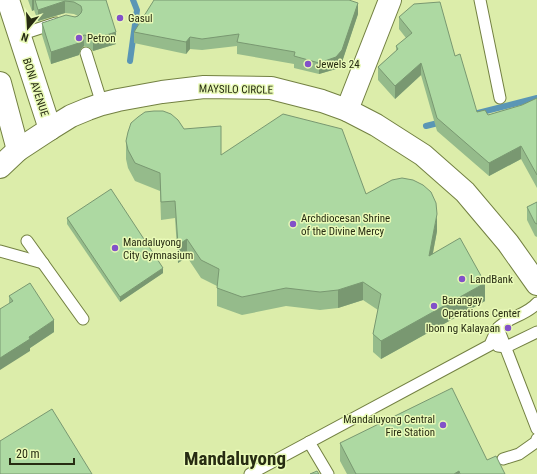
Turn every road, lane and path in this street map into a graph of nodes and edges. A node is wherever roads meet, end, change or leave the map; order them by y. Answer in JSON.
{"nodes":[{"id":1,"x":8,"y":0,"type":"edge"},
{"id":2,"x":390,"y":0,"type":"edge"},
{"id":3,"x":480,"y":0,"type":"edge"},
{"id":4,"x":65,"y":20,"type":"edge"},
{"id":5,"x":20,"y":35,"type":"junction"},
{"id":6,"x":86,"y":53,"type":"dead end"},
{"id":7,"x":0,"y":83,"type":"edge"},
{"id":8,"x":500,"y":98,"type":"dead end"},
{"id":9,"x":102,"y":104,"type":"junction"},
{"id":10,"x":347,"y":110,"type":"junction"},
{"id":11,"x":50,"y":129,"type":"junction"},
{"id":12,"x":18,"y":150,"type":"junction"},
{"id":13,"x":0,"y":167,"type":"edge"},
{"id":14,"x":27,"y":241,"type":"dead end"},
{"id":15,"x":0,"y":251,"type":"edge"},
{"id":16,"x":43,"y":263,"type":"junction"},
{"id":17,"x":535,"y":279,"type":"edge"},
{"id":18,"x":537,"y":303,"type":"edge"},
{"id":19,"x":83,"y":319,"type":"dead end"},
{"id":20,"x":498,"y":328,"type":"junction"},
{"id":21,"x":537,"y":332,"type":"edge"},
{"id":22,"x":490,"y":345,"type":"junction"},
{"id":23,"x":506,"y":347,"type":"junction"},
{"id":24,"x":537,"y":429,"type":"edge"},
{"id":25,"x":537,"y":439,"type":"edge"},
{"id":26,"x":309,"y":442,"type":"junction"},
{"id":27,"x":503,"y":460,"type":"dead end"},
{"id":28,"x":250,"y":474,"type":"edge"},
{"id":29,"x":328,"y":474,"type":"edge"}],
"edges":[{"from":1,"to":5,"type":"main road","name":"BONI AVENUE"},
{"from":2,"to":10,"type":"main road"},
{"from":3,"to":8,"type":"lane"},
{"from":4,"to":5,"type":"lane"},
{"from":5,"to":11,"type":"main road","name":"BONI AVENUE"},
{"from":6,"to":9,"type":"lane"},
{"from":7,"to":12,"type":"main road"},
{"from":9,"to":10,"type":"main road","name":"MAYSILO CIRCLE"},
{"from":9,"to":11,"type":"main road","name":"MAYSILO CIRCLE"},
{"from":10,"to":17,"type":"main road","name":"MAYSILO CIRCLE"},
{"from":11,"to":12,"type":"main road","name":"MAYSILO CIRCLE"},
{"from":12,"to":13,"type":"main road","name":"MAYSILO CIRCLE"},
{"from":14,"to":16,"type":"lane"},
{"from":15,"to":16,"type":"lane"},
{"from":16,"to":19,"type":"lane"},
{"from":18,"to":20,"type":"lane"},
{"from":20,"to":22,"type":"lane"},
{"from":20,"to":23,"type":"lane"},
{"from":21,"to":23,"type":"lane"},
{"from":22,"to":23,"type":"lane"},
{"from":22,"to":26,"type":"lane"},
{"from":23,"to":24,"type":"lane"},
{"from":25,"to":27,"type":"lane"},
{"from":26,"to":28,"type":"lane"},
{"from":26,"to":29,"type":"lane"}]}
